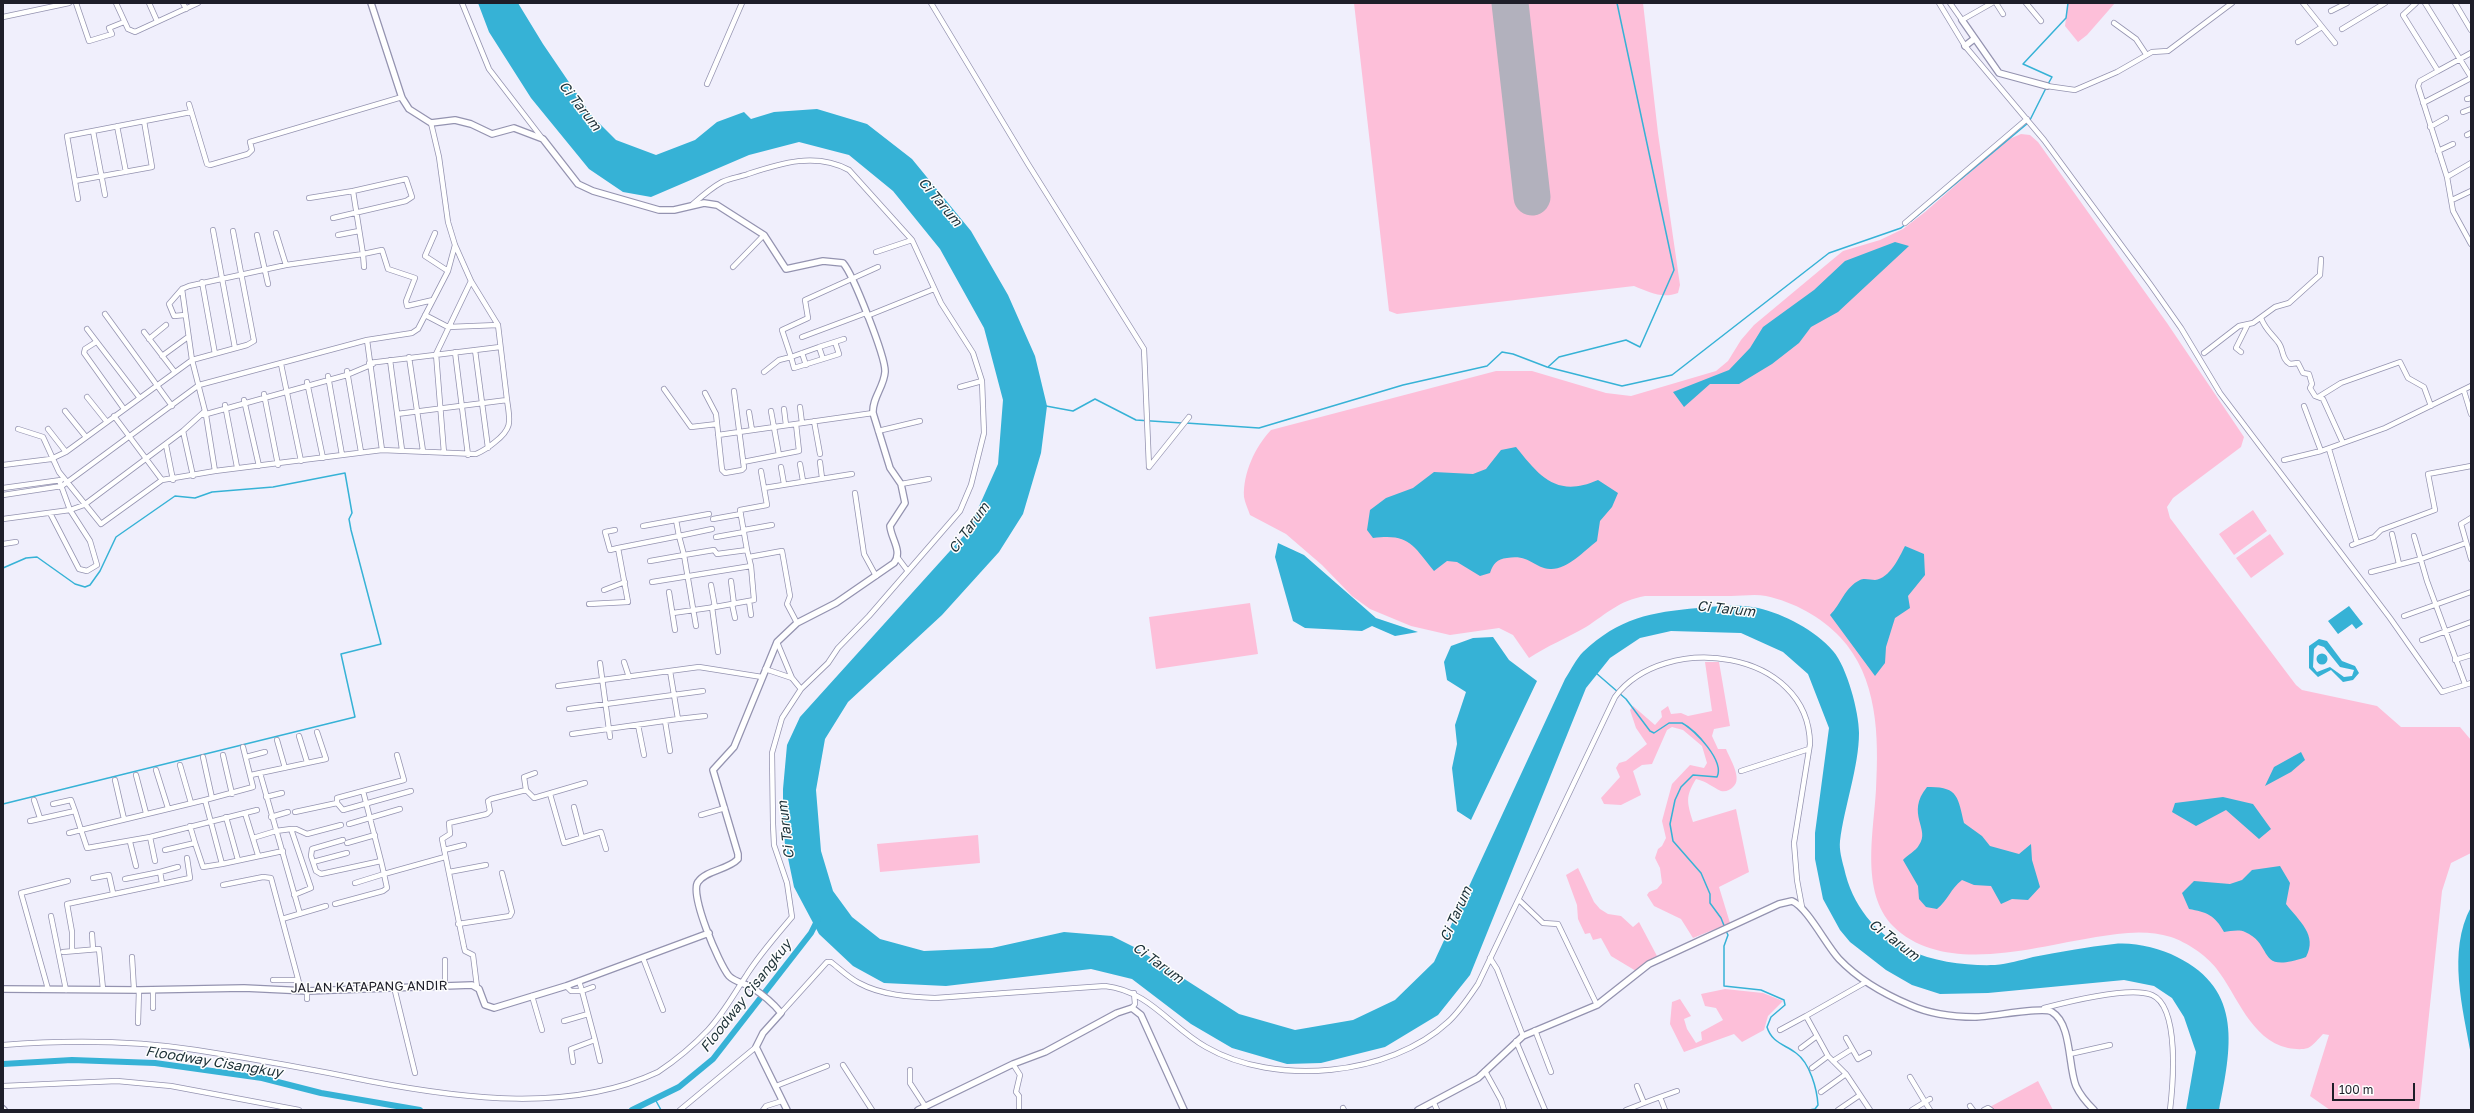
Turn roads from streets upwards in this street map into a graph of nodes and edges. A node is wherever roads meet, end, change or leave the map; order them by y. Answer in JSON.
{"nodes":[{"id":1,"x":69,"y":3,"type":"edge"},
{"id":2,"x":76,"y":3,"type":"edge"},
{"id":3,"x":116,"y":3,"type":"edge"},
{"id":4,"x":149,"y":3,"type":"edge"},
{"id":5,"x":183,"y":3,"type":"edge"},
{"id":6,"x":198,"y":3,"type":"edge"},
{"id":7,"x":370,"y":3,"type":"edge"},
{"id":8,"x":462,"y":3,"type":"edge"},
{"id":9,"x":742,"y":3,"type":"edge"},
{"id":10,"x":931,"y":3,"type":"edge"},
{"id":11,"x":1939,"y":3,"type":"edge"},
{"id":12,"x":1950,"y":3,"type":"edge"},
{"id":13,"x":1992,"y":3,"type":"edge"},
{"id":14,"x":1996,"y":3,"type":"edge"},
{"id":15,"x":2026,"y":3,"type":"edge"},
{"id":16,"x":2232,"y":3,"type":"edge"},
{"id":17,"x":2303,"y":3,"type":"edge"},
{"id":18,"x":2346,"y":3,"type":"edge"},
{"id":19,"x":2385,"y":3,"type":"edge"},
{"id":20,"x":2416,"y":3,"type":"edge"},
{"id":21,"x":2425,"y":3,"type":"edge"},
{"id":22,"x":2454,"y":3,"type":"edge"},
{"id":23,"x":48,"y":5,"type":"edge"},
{"id":24,"x":186,"y":9,"type":"junction"},
{"id":25,"x":2332,"y":11,"type":"dead end"},
{"id":26,"x":2003,"y":14,"type":"dead end"},
{"id":27,"x":3,"y":17,"type":"edge"},
{"id":28,"x":1962,"y":20,"type":"junction"},
{"id":29,"x":157,"y":21,"type":"junction"},
{"id":30,"x":2041,"y":21,"type":"dead end"},
{"id":31,"x":124,"y":22,"type":"junction"},
{"id":32,"x":2114,"y":22,"type":"dead end"},
{"id":33,"x":2322,"y":27,"type":"junction"},
{"id":34,"x":2342,"y":29,"type":"dead end"},
{"id":35,"x":2471,"y":30,"type":"edge"},
{"id":36,"x":1974,"y":39,"type":"junction"},
{"id":37,"x":2298,"y":42,"type":"dead end"},
{"id":38,"x":2335,"y":44,"type":"dead end"},
{"id":39,"x":1965,"y":46,"type":"junction"},
{"id":40,"x":2471,"y":53,"type":"edge"},
{"id":41,"x":2146,"y":54,"type":"junction"},
{"id":42,"x":2460,"y":58,"type":"junction"},
{"id":43,"x":2438,"y":71,"type":"junction"},
{"id":44,"x":2471,"y":78,"type":"edge"},
{"id":45,"x":707,"y":84,"type":"dead end"},
{"id":46,"x":2047,"y":86,"type":"joint"},
{"id":47,"x":402,"y":97,"type":"junction"},
{"id":48,"x":2424,"y":103,"type":"junction"},
{"id":49,"x":189,"y":104,"type":"dead end"},
{"id":50,"x":2471,"y":109,"type":"edge"},
{"id":51,"x":191,"y":112,"type":"junction"},
{"id":52,"x":2463,"y":112,"type":"dead end"},
{"id":53,"x":2446,"y":118,"type":"dead end"},
{"id":54,"x":2027,"y":119,"type":"junction"},
{"id":55,"x":144,"y":121,"type":"junction"},
{"id":56,"x":434,"y":123,"type":"junction"},
{"id":57,"x":118,"y":126,"type":"junction"},
{"id":58,"x":2430,"y":127,"type":"junction"},
{"id":59,"x":93,"y":131,"type":"junction"},
{"id":60,"x":543,"y":139,"type":"junction"},
{"id":61,"x":2453,"y":144,"type":"dead end"},
{"id":62,"x":2438,"y":151,"type":"junction"},
{"id":63,"x":2471,"y":163,"type":"edge"},
{"id":64,"x":126,"y":172,"type":"junction"},
{"id":65,"x":101,"y":176,"type":"junction"},
{"id":66,"x":2446,"y":177,"type":"junction"},
{"id":67,"x":75,"y":181,"type":"junction"},
{"id":68,"x":353,"y":191,"type":"junction"},
{"id":69,"x":2471,"y":192,"type":"edge"},
{"id":70,"x":105,"y":195,"type":"dead end"},
{"id":71,"x":310,"y":198,"type":"dead end"},
{"id":72,"x":78,"y":199,"type":"dead end"},
{"id":73,"x":2452,"y":200,"type":"junction"},
{"id":74,"x":693,"y":204,"type":"junction"},
{"id":75,"x":356,"y":212,"type":"junction"},
{"id":76,"x":333,"y":218,"type":"dead end"},
{"id":77,"x":1905,"y":223,"type":"dead end"},
{"id":78,"x":213,"y":230,"type":"dead end"},
{"id":79,"x":233,"y":232,"type":"dead end"},
{"id":80,"x":359,"y":232,"type":"junction"},
{"id":81,"x":436,"y":233,"type":"dead end"},
{"id":82,"x":276,"y":234,"type":"dead end"},
{"id":83,"x":257,"y":235,"type":"dead end"},
{"id":84,"x":338,"y":235,"type":"dead end"},
{"id":85,"x":764,"y":235,"type":"junction"},
{"id":86,"x":912,"y":240,"type":"junction"},
{"id":87,"x":2471,"y":244,"type":"edge"},
{"id":88,"x":455,"y":246,"type":"junction"},
{"id":89,"x":876,"y":252,"type":"dead end"},
{"id":90,"x":363,"y":254,"type":"junction"},
{"id":91,"x":2321,"y":259,"type":"dead end"},
{"id":92,"x":286,"y":264,"type":"junction"},
{"id":93,"x":364,"y":267,"type":"dead end"},
{"id":94,"x":732,"y":267,"type":"dead end"},
{"id":95,"x":878,"y":267,"type":"dead end"},
{"id":96,"x":264,"y":269,"type":"junction"},
{"id":97,"x":448,"y":271,"type":"junction"},
{"id":98,"x":241,"y":273,"type":"junction"},
{"id":99,"x":222,"y":277,"type":"junction"},
{"id":100,"x":853,"y":278,"type":"junction"},
{"id":101,"x":202,"y":282,"type":"junction"},
{"id":102,"x":471,"y":282,"type":"junction"},
{"id":103,"x":268,"y":284,"type":"dead end"},
{"id":104,"x":182,"y":289,"type":"junction"},
{"id":105,"x":934,"y":289,"type":"junction"},
{"id":106,"x":433,"y":300,"type":"junction"},
{"id":107,"x":105,"y":314,"type":"dead end"},
{"id":108,"x":185,"y":315,"type":"junction"},
{"id":109,"x":866,"y":315,"type":"junction"},
{"id":110,"x":425,"y":316,"type":"junction"},
{"id":111,"x":2261,"y":318,"type":"junction"},
{"id":112,"x":166,"y":325,"type":"dead end"},
{"id":113,"x":498,"y":325,"type":"junction"},
{"id":114,"x":2247,"y":326,"type":"junction"},
{"id":115,"x":448,"y":327,"type":"junction"},
{"id":116,"x":87,"y":330,"type":"dead end"},
{"id":117,"x":144,"y":332,"type":"dead end"},
{"id":118,"x":188,"y":337,"type":"junction"},
{"id":119,"x":802,"y":337,"type":"dead end"},
{"id":120,"x":149,"y":338,"type":"junction"},
{"id":121,"x":844,"y":339,"type":"dead end"},
{"id":122,"x":367,"y":340,"type":"junction"},
{"id":123,"x":96,"y":342,"type":"junction"},
{"id":124,"x":835,"y":342,"type":"junction"},
{"id":125,"x":500,"y":347,"type":"junction"},
{"id":126,"x":236,"y":348,"type":"junction"},
{"id":127,"x":819,"y":348,"type":"junction"},
{"id":128,"x":475,"y":350,"type":"junction"},
{"id":129,"x":455,"y":352,"type":"junction"},
{"id":130,"x":2241,"y":352,"type":"dead end"},
{"id":131,"x":802,"y":353,"type":"junction"},
{"id":132,"x":2204,"y":353,"type":"dead end"},
{"id":133,"x":215,"y":354,"type":"junction"},
{"id":134,"x":436,"y":354,"type":"junction"},
{"id":135,"x":162,"y":356,"type":"junction"},
{"id":136,"x":409,"y":357,"type":"junction"},
{"id":137,"x":790,"y":357,"type":"junction"},
{"id":138,"x":823,"y":359,"type":"junction"},
{"id":139,"x":192,"y":360,"type":"junction"},
{"id":140,"x":390,"y":360,"type":"junction"},
{"id":141,"x":281,"y":364,"type":"junction"},
{"id":142,"x":371,"y":365,"type":"junction"},
{"id":143,"x":806,"y":365,"type":"junction"},
{"id":144,"x":174,"y":371,"type":"junction"},
{"id":145,"x":764,"y":372,"type":"dead end"},
{"id":146,"x":347,"y":373,"type":"junction"},
{"id":147,"x":328,"y":378,"type":"junction"},
{"id":148,"x":982,"y":381,"type":"junction"},
{"id":149,"x":156,"y":384,"type":"junction"},
{"id":150,"x":308,"y":384,"type":"junction"},
{"id":151,"x":199,"y":385,"type":"junction"},
{"id":152,"x":2471,"y":386,"type":"edge"},
{"id":153,"x":960,"y":387,"type":"dead end"},
{"id":154,"x":664,"y":389,"type":"dead end"},
{"id":155,"x":734,"y":391,"type":"dead end"},
{"id":156,"x":2464,"y":391,"type":"junction"},
{"id":157,"x":286,"y":392,"type":"junction"},
{"id":158,"x":704,"y":393,"type":"dead end"},
{"id":159,"x":264,"y":396,"type":"junction"},
{"id":160,"x":2320,"y":396,"type":"junction"},
{"id":161,"x":87,"y":397,"type":"dead end"},
{"id":162,"x":139,"y":397,"type":"junction"},
{"id":163,"x":506,"y":400,"type":"junction"},
{"id":164,"x":244,"y":402,"type":"junction"},
{"id":165,"x":483,"y":403,"type":"junction"},
{"id":166,"x":462,"y":404,"type":"junction"},
{"id":167,"x":172,"y":406,"type":"junction"},
{"id":168,"x":2304,"y":406,"type":"dead end"},
{"id":169,"x":2431,"y":406,"type":"junction"},
{"id":170,"x":226,"y":407,"type":"junction"},
{"id":171,"x":440,"y":407,"type":"junction"},
{"id":172,"x":800,"y":407,"type":"dead end"},
{"id":173,"x":124,"y":409,"type":"junction"},
{"id":174,"x":784,"y":409,"type":"dead end"},
{"id":175,"x":416,"y":410,"type":"junction"},
{"id":176,"x":65,"y":411,"type":"dead end"},
{"id":177,"x":771,"y":411,"type":"dead end"},
{"id":178,"x":749,"y":412,"type":"dead end"},
{"id":179,"x":873,"y":413,"type":"junction"},
{"id":180,"x":204,"y":414,"type":"junction"},
{"id":181,"x":397,"y":414,"type":"junction"},
{"id":182,"x":2471,"y":414,"type":"edge"},
{"id":183,"x":114,"y":416,"type":"junction"},
{"id":184,"x":1188,"y":417,"type":"dead end"},
{"id":185,"x":814,"y":421,"type":"junction"},
{"id":186,"x":920,"y":421,"type":"dead end"},
{"id":187,"x":107,"y":422,"type":"junction"},
{"id":188,"x":802,"y":423,"type":"junction"},
{"id":189,"x":717,"y":424,"type":"junction"},
{"id":190,"x":796,"y":424,"type":"junction"},
{"id":191,"x":786,"y":425,"type":"junction"},
{"id":192,"x":773,"y":427,"type":"junction"},
{"id":193,"x":18,"y":429,"type":"dead end"},
{"id":194,"x":48,"y":429,"type":"dead end"},
{"id":195,"x":752,"y":430,"type":"junction"},
{"id":196,"x":183,"y":431,"type":"junction"},
{"id":197,"x":878,"y":431,"type":"junction"},
{"id":198,"x":740,"y":432,"type":"junction"},
{"id":199,"x":718,"y":435,"type":"junction"},
{"id":200,"x":86,"y":437,"type":"junction"},
{"id":201,"x":130,"y":438,"type":"junction"},
{"id":202,"x":2343,"y":443,"type":"junction"},
{"id":203,"x":166,"y":445,"type":"junction"},
{"id":204,"x":488,"y":448,"type":"junction"},
{"id":205,"x":2329,"y":449,"type":"junction"},
{"id":206,"x":382,"y":450,"type":"junction"},
{"id":207,"x":402,"y":450,"type":"junction"},
{"id":208,"x":423,"y":451,"type":"junction"},
{"id":209,"x":2321,"y":451,"type":"junction"},
{"id":210,"x":66,"y":452,"type":"junction"},
{"id":211,"x":361,"y":452,"type":"junction"},
{"id":212,"x":444,"y":453,"type":"junction"},
{"id":213,"x":820,"y":454,"type":"dead end"},
{"id":214,"x":342,"y":455,"type":"junction"},
{"id":215,"x":468,"y":455,"type":"junction"},
{"id":216,"x":779,"y":455,"type":"junction"},
{"id":217,"x":324,"y":458,"type":"junction"},
{"id":218,"x":52,"y":459,"type":"junction"},
{"id":219,"x":146,"y":460,"type":"junction"},
{"id":220,"x":2284,"y":460,"type":"dead end"},
{"id":221,"x":301,"y":461,"type":"junction"},
{"id":222,"x":743,"y":462,"type":"junction"},
{"id":223,"x":820,"y":462,"type":"dead end"},
{"id":224,"x":278,"y":464,"type":"junction"},
{"id":225,"x":800,"y":464,"type":"dead end"},
{"id":226,"x":3,"y":465,"type":"edge"},
{"id":227,"x":259,"y":466,"type":"junction"},
{"id":228,"x":2471,"y":466,"type":"edge"},
{"id":229,"x":237,"y":467,"type":"junction"},
{"id":230,"x":781,"y":467,"type":"dead end"},
{"id":231,"x":761,"y":470,"type":"dead end"},
{"id":232,"x":215,"y":471,"type":"junction"},
{"id":233,"x":852,"y":474,"type":"dead end"},
{"id":234,"x":193,"y":476,"type":"junction"},
{"id":235,"x":822,"y":478,"type":"junction"},
{"id":236,"x":929,"y":479,"type":"dead end"},
{"id":237,"x":162,"y":480,"type":"junction"},
{"id":238,"x":173,"y":480,"type":"junction"},
{"id":239,"x":64,"y":481,"type":"junction"},
{"id":240,"x":803,"y":482,"type":"junction"},
{"id":241,"x":784,"y":484,"type":"junction"},
{"id":242,"x":901,"y":484,"type":"junction"},
{"id":243,"x":62,"y":486,"type":"junction"},
{"id":244,"x":3,"y":488,"type":"edge"},
{"id":245,"x":764,"y":488,"type":"junction"},
{"id":246,"x":855,"y":493,"type":"dead end"},
{"id":247,"x":3,"y":495,"type":"edge"},
{"id":248,"x":84,"y":505,"type":"junction"},
{"id":249,"x":70,"y":510,"type":"junction"},
{"id":250,"x":50,"y":513,"type":"junction"},
{"id":251,"x":709,"y":514,"type":"dead end"},
{"id":252,"x":741,"y":514,"type":"junction"},
{"id":253,"x":2471,"y":518,"type":"edge"},
{"id":254,"x":3,"y":519,"type":"edge"},
{"id":255,"x":712,"y":519,"type":"dead end"},
{"id":256,"x":676,"y":520,"type":"junction"},
{"id":257,"x":772,"y":525,"type":"dead end"},
{"id":258,"x":643,"y":526,"type":"dead end"},
{"id":259,"x":712,"y":529,"type":"dead end"},
{"id":260,"x":615,"y":530,"type":"dead end"},
{"id":261,"x":744,"y":531,"type":"junction"},
{"id":262,"x":2392,"y":534,"type":"dead end"},
{"id":263,"x":679,"y":536,"type":"junction"},
{"id":264,"x":2414,"y":536,"type":"dead end"},
{"id":265,"x":716,"y":537,"type":"dead end"},
{"id":266,"x":16,"y":542,"type":"dead end"},
{"id":267,"x":2468,"y":543,"type":"edge"},
{"id":268,"x":3,"y":544,"type":"edge"},
{"id":269,"x":618,"y":548,"type":"junction"},
{"id":270,"x":747,"y":550,"type":"junction"},
{"id":271,"x":684,"y":555,"type":"junction"},
{"id":272,"x":749,"y":557,"type":"junction"},
{"id":273,"x":898,"y":558,"type":"junction"},
{"id":274,"x":2420,"y":559,"type":"junction"},
{"id":275,"x":2471,"y":559,"type":"edge"},
{"id":276,"x":650,"y":561,"type":"dead end"},
{"id":277,"x":2399,"y":564,"type":"junction"},
{"id":278,"x":750,"y":566,"type":"junction"},
{"id":279,"x":907,"y":570,"type":"junction"},
{"id":280,"x":2371,"y":572,"type":"dead end"},
{"id":281,"x":876,"y":576,"type":"junction"},
{"id":282,"x":688,"y":577,"type":"junction"},
{"id":283,"x":731,"y":581,"type":"dead end"},
{"id":284,"x":625,"y":582,"type":"junction"},
{"id":285,"x":652,"y":582,"type":"dead end"},
{"id":286,"x":711,"y":585,"type":"dead end"},
{"id":287,"x":604,"y":590,"type":"dead end"},
{"id":288,"x":669,"y":592,"type":"dead end"},
{"id":289,"x":2471,"y":592,"type":"edge"},
{"id":290,"x":749,"y":601,"type":"junction"},
{"id":291,"x":589,"y":604,"type":"dead end"},
{"id":292,"x":733,"y":604,"type":"junction"},
{"id":293,"x":2435,"y":605,"type":"junction"},
{"id":294,"x":714,"y":607,"type":"junction"},
{"id":295,"x":693,"y":610,"type":"junction"},
{"id":296,"x":673,"y":613,"type":"junction"},
{"id":297,"x":751,"y":615,"type":"dead end"},
{"id":298,"x":2404,"y":616,"type":"dead end"},
{"id":299,"x":735,"y":618,"type":"dead end"},
{"id":300,"x":2471,"y":622,"type":"edge"},
{"id":301,"x":797,"y":623,"type":"junction"},
{"id":302,"x":696,"y":626,"type":"dead end"},
{"id":303,"x":675,"y":630,"type":"dead end"},
{"id":304,"x":2445,"y":631,"type":"junction"},
{"id":305,"x":2422,"y":640,"type":"dead end"},
{"id":306,"x":777,"y":642,"type":"junction"},
{"id":307,"x":718,"y":652,"type":"dead end"},
{"id":308,"x":2471,"y":655,"type":"edge"},
{"id":309,"x":2456,"y":660,"type":"junction"},
{"id":310,"x":624,"y":662,"type":"dead end"},
{"id":311,"x":600,"y":663,"type":"dead end"},
{"id":312,"x":765,"y":669,"type":"junction"},
{"id":313,"x":670,"y":671,"type":"junction"},
{"id":314,"x":629,"y":677,"type":"junction"},
{"id":315,"x":762,"y":677,"type":"junction"},
{"id":316,"x":792,"y":678,"type":"junction"},
{"id":317,"x":602,"y":680,"type":"junction"},
{"id":318,"x":2468,"y":683,"type":"edge"},
{"id":319,"x":558,"y":686,"type":"dead end"},
{"id":320,"x":801,"y":689,"type":"junction"},
{"id":321,"x":703,"y":691,"type":"dead end"},
{"id":322,"x":675,"y":695,"type":"junction"},
{"id":323,"x":606,"y":704,"type":"junction"},
{"id":324,"x":569,"y":710,"type":"dead end"},
{"id":325,"x":705,"y":716,"type":"dead end"},
{"id":326,"x":678,"y":719,"type":"junction"},
{"id":327,"x":665,"y":721,"type":"junction"},
{"id":328,"x":638,"y":725,"type":"junction"},
{"id":329,"x":609,"y":729,"type":"junction"},
{"id":330,"x":317,"y":732,"type":"dead end"},
{"id":331,"x":572,"y":734,"type":"dead end"},
{"id":332,"x":299,"y":736,"type":"dead end"},
{"id":333,"x":610,"y":737,"type":"dead end"},
{"id":334,"x":277,"y":740,"type":"dead end"},
{"id":335,"x":244,"y":747,"type":"dead end"},
{"id":336,"x":1809,"y":749,"type":"junction"},
{"id":337,"x":265,"y":752,"type":"dead end"},
{"id":338,"x":670,"y":752,"type":"dead end"},
{"id":339,"x":223,"y":754,"type":"dead end"},
{"id":340,"x":397,"y":755,"type":"dead end"},
{"id":341,"x":644,"y":755,"type":"dead end"},
{"id":342,"x":202,"y":757,"type":"dead end"},
{"id":343,"x":246,"y":757,"type":"junction"},
{"id":344,"x":307,"y":762,"type":"junction"},
{"id":345,"x":180,"y":765,"type":"dead end"},
{"id":346,"x":285,"y":768,"type":"junction"},
{"id":347,"x":156,"y":770,"type":"dead end"},
{"id":348,"x":1741,"y":771,"type":"dead end"},
{"id":349,"x":260,"y":773,"type":"junction"},
{"id":350,"x":535,"y":773,"type":"dead end"},
{"id":351,"x":136,"y":775,"type":"dead end"},
{"id":352,"x":251,"y":775,"type":"junction"},
{"id":353,"x":115,"y":780,"type":"dead end"},
{"id":354,"x":585,"y":783,"type":"dead end"},
{"id":355,"x":363,"y":790,"type":"junction"},
{"id":356,"x":526,"y":790,"type":"junction"},
{"id":357,"x":411,"y":791,"type":"dead end"},
{"id":358,"x":282,"y":793,"type":"dead end"},
{"id":359,"x":232,"y":794,"type":"junction"},
{"id":360,"x":550,"y":794,"type":"junction"},
{"id":361,"x":266,"y":797,"type":"junction"},
{"id":362,"x":212,"y":798,"type":"junction"},
{"id":363,"x":34,"y":800,"type":"dead end"},
{"id":364,"x":205,"y":800,"type":"junction"},
{"id":365,"x":191,"y":803,"type":"junction"},
{"id":366,"x":337,"y":803,"type":"junction"},
{"id":367,"x":367,"y":803,"type":"junction"},
{"id":368,"x":52,"y":804,"type":"dead end"},
{"id":369,"x":574,"y":807,"type":"dead end"},
{"id":370,"x":168,"y":808,"type":"junction"},
{"id":371,"x":725,"y":808,"type":"junction"},
{"id":372,"x":400,"y":809,"type":"dead end"},
{"id":373,"x":256,"y":810,"type":"dead end"},
{"id":374,"x":75,"y":811,"type":"junction"},
{"id":375,"x":288,"y":812,"type":"dead end"},
{"id":376,"x":294,"y":812,"type":"dead end"},
{"id":377,"x":146,"y":813,"type":"junction"},
{"id":378,"x":246,"y":813,"type":"junction"},
{"id":379,"x":701,"y":815,"type":"dead end"},
{"id":380,"x":226,"y":817,"type":"junction"},
{"id":381,"x":271,"y":817,"type":"junction"},
{"id":382,"x":40,"y":818,"type":"junction"},
{"id":383,"x":371,"y":818,"type":"junction"},
{"id":384,"x":124,"y":819,"type":"junction"},
{"id":385,"x":30,"y":821,"type":"dead end"},
{"id":386,"x":210,"y":821,"type":"junction"},
{"id":387,"x":340,"y":824,"type":"dead end"},
{"id":388,"x":349,"y":824,"type":"dead end"},
{"id":389,"x":190,"y":826,"type":"junction"},
{"id":390,"x":291,"y":829,"type":"junction"},
{"id":391,"x":81,"y":830,"type":"junction"},
{"id":392,"x":276,"y":831,"type":"junction"},
{"id":393,"x":68,"y":833,"type":"dead end"},
{"id":394,"x":375,"y":835,"type":"junction"},
{"id":395,"x":150,"y":837,"type":"junction"},
{"id":396,"x":253,"y":838,"type":"junction"},
{"id":397,"x":582,"y":838,"type":"junction"},
{"id":398,"x":130,"y":842,"type":"junction"},
{"id":399,"x":195,"y":843,"type":"junction"},
{"id":400,"x":464,"y":845,"type":"dead end"},
{"id":401,"x":606,"y":849,"type":"dead end"},
{"id":402,"x":165,"y":850,"type":"dead end"},
{"id":403,"x":444,"y":850,"type":"junction"},
{"id":404,"x":283,"y":851,"type":"junction"},
{"id":405,"x":347,"y":853,"type":"dead end"},
{"id":406,"x":258,"y":855,"type":"junction"},
{"id":407,"x":446,"y":857,"type":"junction"},
{"id":408,"x":186,"y":858,"type":"dead end"},
{"id":409,"x":238,"y":860,"type":"junction"},
{"id":410,"x":381,"y":861,"type":"junction"},
{"id":411,"x":155,"y":862,"type":"dead end"},
{"id":412,"x":313,"y":862,"type":"junction"},
{"id":413,"x":222,"y":864,"type":"junction"},
{"id":414,"x":486,"y":865,"type":"dead end"},
{"id":415,"x":136,"y":866,"type":"dead end"},
{"id":416,"x":178,"y":867,"type":"dead end"},
{"id":417,"x":160,"y":872,"type":"junction"},
{"id":418,"x":449,"y":872,"type":"junction"},
{"id":419,"x":502,"y":873,"type":"dead end"},
{"id":420,"x":384,"y":874,"type":"junction"},
{"id":421,"x":93,"y":878,"type":"dead end"},
{"id":422,"x":125,"y":879,"type":"dead end"},
{"id":423,"x":68,"y":881,"type":"dead end"},
{"id":424,"x":162,"y":883,"type":"junction"},
{"id":425,"x":355,"y":883,"type":"dead end"},
{"id":426,"x":223,"y":885,"type":"dead end"},
{"id":427,"x":113,"y":893,"type":"junction"},
{"id":428,"x":294,"y":895,"type":"junction"},
{"id":429,"x":1519,"y":900,"type":"junction"},
{"id":430,"x":335,"y":904,"type":"dead end"},
{"id":431,"x":326,"y":906,"type":"dead end"},
{"id":432,"x":1802,"y":907,"type":"junction"},
{"id":433,"x":300,"y":914,"type":"junction"},
{"id":434,"x":50,"y":916,"type":"dead end"},
{"id":435,"x":282,"y":919,"type":"junction"},
{"id":436,"x":458,"y":924,"type":"junction"},
{"id":437,"x":709,"y":933,"type":"junction"},
{"id":438,"x":92,"y":934,"type":"dead end"},
{"id":439,"x":93,"y":949,"type":"junction"},
{"id":440,"x":72,"y":951,"type":"junction"},
{"id":441,"x":63,"y":952,"type":"dead end"},
{"id":442,"x":132,"y":958,"type":"dead end"},
{"id":443,"x":643,"y":958,"type":"junction"},
{"id":444,"x":1490,"y":958,"type":"junction"},
{"id":445,"x":445,"y":960,"type":"dead end"},
{"id":446,"x":273,"y":980,"type":"dead end"},
{"id":447,"x":298,"y":980,"type":"junction"},
{"id":448,"x":579,"y":981,"type":"junction"},
{"id":449,"x":1866,"y":982,"type":"junction"},
{"id":450,"x":741,"y":983,"type":"junction"},
{"id":451,"x":445,"y":985,"type":"junction"},
{"id":452,"x":566,"y":986,"type":"junction"},
{"id":453,"x":394,"y":987,"type":"junction"},
{"id":454,"x":477,"y":987,"type":"junction"},
{"id":455,"x":593,"y":987,"type":"dead end"},
{"id":456,"x":3,"y":989,"type":"edge"},
{"id":457,"x":48,"y":989,"type":"junction"},
{"id":458,"x":103,"y":989,"type":"junction"},
{"id":459,"x":66,"y":990,"type":"junction"},
{"id":460,"x":137,"y":990,"type":"junction"},
{"id":461,"x":153,"y":990,"type":"junction"},
{"id":462,"x":304,"y":991,"type":"junction"},
{"id":463,"x":582,"y":991,"type":"junction"},
{"id":464,"x":1134,"y":994,"type":"junction"},
{"id":465,"x":532,"y":996,"type":"junction"},
{"id":466,"x":307,"y":999,"type":"dead end"},
{"id":467,"x":1597,"y":1005,"type":"junction"},
{"id":468,"x":153,"y":1008,"type":"dead end"},
{"id":469,"x":1132,"y":1008,"type":"junction"},
{"id":470,"x":2044,"y":1008,"type":"junction"},
{"id":471,"x":663,"y":1010,"type":"dead end"},
{"id":472,"x":781,"y":1013,"type":"junction"},
{"id":473,"x":588,"y":1014,"type":"junction"},
{"id":474,"x":1806,"y":1016,"type":"junction"},
{"id":475,"x":564,"y":1021,"type":"dead end"},
{"id":476,"x":138,"y":1023,"type":"dead end"},
{"id":477,"x":542,"y":1030,"type":"dead end"},
{"id":478,"x":1535,"y":1030,"type":"junction"},
{"id":479,"x":1780,"y":1030,"type":"dead end"},
{"id":480,"x":1523,"y":1036,"type":"junction"},
{"id":481,"x":1817,"y":1036,"type":"junction"},
{"id":482,"x":1846,"y":1038,"type":"dead end"},
{"id":483,"x":594,"y":1040,"type":"junction"},
{"id":484,"x":1516,"y":1041,"type":"junction"},
{"id":485,"x":3,"y":1045,"type":"edge"},
{"id":486,"x":2110,"y":1045,"type":"dead end"},
{"id":487,"x":756,"y":1047,"type":"junction"},
{"id":488,"x":1801,"y":1048,"type":"dead end"},
{"id":489,"x":1852,"y":1049,"type":"junction"},
{"id":490,"x":1869,"y":1054,"type":"dead end"},
{"id":491,"x":2070,"y":1054,"type":"junction"},
{"id":492,"x":1828,"y":1056,"type":"junction"},
{"id":493,"x":600,"y":1061,"type":"dead end"},
{"id":494,"x":1833,"y":1061,"type":"junction"},
{"id":495,"x":573,"y":1062,"type":"dead end"},
{"id":496,"x":1013,"y":1064,"type":"junction"},
{"id":497,"x":843,"y":1065,"type":"dead end"},
{"id":498,"x":827,"y":1066,"type":"dead end"},
{"id":499,"x":1812,"y":1068,"type":"dead end"},
{"id":500,"x":910,"y":1070,"type":"dead end"},
{"id":501,"x":1485,"y":1071,"type":"junction"},
{"id":502,"x":1551,"y":1072,"type":"dead end"},
{"id":503,"x":415,"y":1073,"type":"dead end"},
{"id":504,"x":1846,"y":1074,"type":"junction"},
{"id":505,"x":1910,"y":1077,"type":"dead end"},
{"id":506,"x":3,"y":1086,"type":"edge"},
{"id":507,"x":776,"y":1086,"type":"junction"},
{"id":508,"x":1637,"y":1086,"type":"dead end"},
{"id":509,"x":1677,"y":1091,"type":"dead end"},
{"id":510,"x":1821,"y":1092,"type":"dead end"},
{"id":511,"x":619,"y":1093,"type":"dead end"},
{"id":512,"x":1860,"y":1095,"type":"junction"},
{"id":513,"x":1660,"y":1097,"type":"junction"},
{"id":514,"x":1930,"y":1099,"type":"dead end"},
{"id":515,"x":782,"y":1100,"type":"junction"},
{"id":516,"x":1925,"y":1102,"type":"junction"},
{"id":517,"x":1434,"y":1103,"type":"junction"},
{"id":518,"x":1644,"y":1103,"type":"junction"},
{"id":519,"x":486,"y":1104,"type":"dead end"},
{"id":520,"x":925,"y":1106,"type":"junction"},
{"id":521,"x":299,"y":1110,"type":"edge"},
{"id":522,"x":680,"y":1110,"type":"edge"},
{"id":523,"x":763,"y":1110,"type":"edge"},
{"id":524,"x":787,"y":1110,"type":"edge"},
{"id":525,"x":872,"y":1110,"type":"edge"},
{"id":526,"x":918,"y":1110,"type":"edge"},
{"id":527,"x":1020,"y":1110,"type":"edge"},
{"id":528,"x":1184,"y":1110,"type":"edge"},
{"id":529,"x":1418,"y":1110,"type":"edge"},
{"id":530,"x":1437,"y":1110,"type":"edge"},
{"id":531,"x":1504,"y":1110,"type":"edge"},
{"id":532,"x":1545,"y":1110,"type":"edge"},
{"id":533,"x":1626,"y":1110,"type":"edge"},
{"id":534,"x":1664,"y":1110,"type":"edge"},
{"id":535,"x":1838,"y":1110,"type":"edge"},
{"id":536,"x":1870,"y":1110,"type":"edge"},
{"id":537,"x":1912,"y":1110,"type":"edge"},
{"id":538,"x":1930,"y":1110,"type":"edge"},
{"id":539,"x":1984,"y":1110,"type":"edge"},
{"id":540,"x":1991,"y":1110,"type":"edge"},
{"id":541,"x":2094,"y":1110,"type":"edge"},
{"id":542,"x":2170,"y":1110,"type":"edge"}],
"edges":[{"from":1,"to":23,"type":"street"},
{"from":2,"to":31,"type":"street"},
{"from":3,"to":31,"type":"street"},
{"from":4,"to":29,"type":"street"},
{"from":5,"to":24,"type":"street"},
{"from":6,"to":24,"type":"street"},
{"from":7,"to":47,"type":"street"},
{"from":8,"to":60,"type":"street"},
{"from":9,"to":45,"type":"street"},
{"from":10,"to":184,"type":"street"},
{"from":11,"to":39,"type":"street"},
{"from":12,"to":28,"type":"street"},
{"from":13,"to":28,"type":"street"},
{"from":14,"to":26,"type":"street"},
{"from":15,"to":30,"type":"street"},
{"from":16,"to":41,"type":"street"},
{"from":17,"to":33,"type":"street"},
{"from":18,"to":25,"type":"street"},
{"from":19,"to":34,"type":"street"},
{"from":20,"to":43,"type":"street"},
{"from":21,"to":42,"type":"street"},
{"from":22,"to":35,"type":"street"},
{"from":23,"to":27,"type":"street"},
{"from":24,"to":29,"type":"street"},
{"from":28,"to":36,"type":"street"},
{"from":29,"to":31,"type":"street"},
{"from":32,"to":41,"type":"street"},
{"from":33,"to":37,"type":"street"},
{"from":33,"to":38,"type":"street"},
{"from":36,"to":39,"type":"street"},
{"from":36,"to":46,"type":"street"},
{"from":39,"to":54,"type":"street"},
{"from":40,"to":42,"type":"street"},
{"from":41,"to":46,"type":"street"},
{"from":42,"to":43,"type":"street"},
{"from":42,"to":44,"type":"street"},
{"from":43,"to":48,"type":"street"},
{"from":44,"to":48,"type":"street"},
{"from":47,"to":51,"type":"street"},
{"from":47,"to":56,"type":"street"},
{"from":48,"to":58,"type":"street"},
{"from":49,"to":51,"type":"street"},
{"from":50,"to":52,"type":"street"},
{"from":51,"to":55,"type":"street"},
{"from":53,"to":58,"type":"street"},
{"from":54,"to":77,"type":"street"},
{"from":54,"to":318,"type":"street"},
{"from":55,"to":57,"type":"street"},
{"from":55,"to":64,"type":"street"},
{"from":56,"to":60,"type":"street"},
{"from":56,"to":88,"type":"street"},
{"from":57,"to":59,"type":"street"},
{"from":57,"to":64,"type":"street"},
{"from":58,"to":62,"type":"street"},
{"from":59,"to":65,"type":"street"},
{"from":59,"to":67,"type":"street"},
{"from":60,"to":74,"type":"street"},
{"from":61,"to":62,"type":"street"},
{"from":62,"to":66,"type":"street"},
{"from":63,"to":66,"type":"street"},
{"from":64,"to":65,"type":"street"},
{"from":65,"to":67,"type":"street"},
{"from":65,"to":70,"type":"street"},
{"from":66,"to":73,"type":"street"},
{"from":67,"to":72,"type":"street"},
{"from":68,"to":71,"type":"street"},
{"from":68,"to":75,"type":"street"},
{"from":68,"to":75,"type":"street"},
{"from":69,"to":73,"type":"street"},
{"from":73,"to":87,"type":"street"},
{"from":74,"to":85,"type":"street"},
{"from":74,"to":86,"type":"street"},
{"from":75,"to":76,"type":"street"},
{"from":75,"to":80,"type":"street"},
{"from":78,"to":99,"type":"street"},
{"from":79,"to":98,"type":"street"},
{"from":80,"to":84,"type":"street"},
{"from":80,"to":90,"type":"street"},
{"from":81,"to":97,"type":"street"},
{"from":82,"to":92,"type":"street"},
{"from":83,"to":96,"type":"street"},
{"from":85,"to":94,"type":"street"},
{"from":85,"to":100,"type":"street"},
{"from":86,"to":89,"type":"street"},
{"from":86,"to":105,"type":"street"},
{"from":88,"to":97,"type":"street"},
{"from":88,"to":102,"type":"street"},
{"from":90,"to":92,"type":"street"},
{"from":90,"to":93,"type":"street"},
{"from":90,"to":106,"type":"street"},
{"from":91,"to":111,"type":"street"},
{"from":92,"to":96,"type":"street"},
{"from":95,"to":100,"type":"street"},
{"from":96,"to":98,"type":"street"},
{"from":96,"to":103,"type":"street"},
{"from":97,"to":106,"type":"street"},
{"from":98,"to":99,"type":"street"},
{"from":98,"to":126,"type":"street"},
{"from":99,"to":101,"type":"street"},
{"from":99,"to":126,"type":"street"},
{"from":100,"to":109,"type":"street"},
{"from":100,"to":137,"type":"street"},
{"from":101,"to":104,"type":"street"},
{"from":101,"to":133,"type":"street"},
{"from":102,"to":113,"type":"street"},
{"from":102,"to":115,"type":"street"},
{"from":104,"to":108,"type":"street"},
{"from":104,"to":108,"type":"street"},
{"from":105,"to":109,"type":"street"},
{"from":105,"to":148,"type":"street"},
{"from":106,"to":110,"type":"street"},
{"from":107,"to":149,"type":"street"},
{"from":108,"to":118,"type":"street"},
{"from":109,"to":119,"type":"street"},
{"from":109,"to":179,"type":"street"},
{"from":110,"to":115,"type":"street"},
{"from":110,"to":122,"type":"street"},
{"from":111,"to":114,"type":"street"},
{"from":111,"to":160,"type":"street"},
{"from":112,"to":120,"type":"street"},
{"from":113,"to":115,"type":"street"},
{"from":113,"to":125,"type":"street"},
{"from":114,"to":130,"type":"street"},
{"from":114,"to":132,"type":"street"},
{"from":115,"to":134,"type":"street"},
{"from":116,"to":123,"type":"street"},
{"from":117,"to":120,"type":"street"},
{"from":118,"to":135,"type":"street"},
{"from":118,"to":139,"type":"street"},
{"from":120,"to":135,"type":"street"},
{"from":121,"to":124,"type":"street"},
{"from":122,"to":141,"type":"street"},
{"from":122,"to":142,"type":"street"},
{"from":123,"to":162,"type":"street"},
{"from":123,"to":173,"type":"street"},
{"from":124,"to":127,"type":"street"},
{"from":124,"to":138,"type":"street"},
{"from":125,"to":128,"type":"street"},
{"from":125,"to":163,"type":"street"},
{"from":126,"to":133,"type":"street"},
{"from":127,"to":131,"type":"street"},
{"from":127,"to":138,"type":"street"},
{"from":128,"to":129,"type":"street"},
{"from":128,"to":165,"type":"street"},
{"from":129,"to":134,"type":"street"},
{"from":129,"to":166,"type":"street"},
{"from":131,"to":137,"type":"street"},
{"from":131,"to":143,"type":"street"},
{"from":133,"to":139,"type":"street"},
{"from":134,"to":136,"type":"street"},
{"from":134,"to":171,"type":"street"},
{"from":135,"to":144,"type":"street"},
{"from":136,"to":140,"type":"street"},
{"from":136,"to":175,"type":"street"},
{"from":137,"to":143,"type":"street"},
{"from":137,"to":145,"type":"street"},
{"from":138,"to":143,"type":"street"},
{"from":139,"to":144,"type":"street"},
{"from":139,"to":151,"type":"street"},
{"from":140,"to":142,"type":"street"},
{"from":140,"to":181,"type":"street"},
{"from":141,"to":151,"type":"street"},
{"from":141,"to":157,"type":"street"},
{"from":142,"to":146,"type":"street"},
{"from":142,"to":206,"type":"street"},
{"from":144,"to":149,"type":"street"},
{"from":146,"to":147,"type":"street"},
{"from":146,"to":211,"type":"street"},
{"from":147,"to":150,"type":"street"},
{"from":147,"to":214,"type":"street"},
{"from":148,"to":153,"type":"street"},
{"from":148,"to":279,"type":"street"},
{"from":149,"to":162,"type":"street"},
{"from":149,"to":167,"type":"street"},
{"from":150,"to":157,"type":"street"},
{"from":150,"to":217,"type":"street"},
{"from":151,"to":167,"type":"street"},
{"from":151,"to":180,"type":"street"},
{"from":152,"to":156,"type":"street"},
{"from":154,"to":189,"type":"street"},
{"from":155,"to":198,"type":"street"},
{"from":156,"to":169,"type":"street"},
{"from":156,"to":182,"type":"street"},
{"from":157,"to":159,"type":"street"},
{"from":157,"to":221,"type":"street"},
{"from":158,"to":189,"type":"street"},
{"from":159,"to":164,"type":"street"},
{"from":159,"to":224,"type":"street"},
{"from":160,"to":169,"type":"street"},
{"from":160,"to":202,"type":"street"},
{"from":161,"to":187,"type":"street"},
{"from":162,"to":173,"type":"street"},
{"from":163,"to":165,"type":"street"},
{"from":163,"to":204,"type":"street"},
{"from":164,"to":170,"type":"street"},
{"from":164,"to":227,"type":"street"},
{"from":165,"to":166,"type":"street"},
{"from":165,"to":204,"type":"street"},
{"from":166,"to":171,"type":"street"},
{"from":166,"to":215,"type":"street"},
{"from":167,"to":201,"type":"street"},
{"from":168,"to":209,"type":"street"},
{"from":169,"to":202,"type":"street"},
{"from":170,"to":180,"type":"street"},
{"from":170,"to":229,"type":"street"},
{"from":171,"to":175,"type":"street"},
{"from":171,"to":212,"type":"street"},
{"from":172,"to":188,"type":"street"},
{"from":173,"to":183,"type":"street"},
{"from":174,"to":191,"type":"street"},
{"from":175,"to":181,"type":"street"},
{"from":175,"to":208,"type":"street"},
{"from":176,"to":200,"type":"street"},
{"from":177,"to":192,"type":"street"},
{"from":178,"to":195,"type":"street"},
{"from":179,"to":185,"type":"street"},
{"from":179,"to":197,"type":"street"},
{"from":180,"to":196,"type":"street"},
{"from":180,"to":232,"type":"street"},
{"from":181,"to":207,"type":"street"},
{"from":183,"to":187,"type":"street"},
{"from":183,"to":201,"type":"street"},
{"from":185,"to":188,"type":"street"},
{"from":185,"to":213,"type":"street"},
{"from":186,"to":197,"type":"street"},
{"from":187,"to":200,"type":"street"},
{"from":188,"to":190,"type":"street"},
{"from":189,"to":199,"type":"street"},
{"from":190,"to":191,"type":"street"},
{"from":190,"to":216,"type":"street"},
{"from":191,"to":192,"type":"street"},
{"from":192,"to":195,"type":"street"},
{"from":192,"to":216,"type":"street"},
{"from":193,"to":218,"type":"street"},
{"from":194,"to":210,"type":"street"},
{"from":195,"to":198,"type":"street"},
{"from":196,"to":203,"type":"street"},
{"from":196,"to":234,"type":"street"},
{"from":197,"to":242,"type":"street"},
{"from":198,"to":199,"type":"street"},
{"from":198,"to":222,"type":"street"},
{"from":199,"to":222,"type":"street"},
{"from":200,"to":210,"type":"street"},
{"from":201,"to":219,"type":"street"},
{"from":201,"to":239,"type":"street"},
{"from":202,"to":205,"type":"street"},
{"from":203,"to":219,"type":"street"},
{"from":203,"to":238,"type":"street"},
{"from":204,"to":215,"type":"street"},
{"from":205,"to":209,"type":"street"},
{"from":205,"to":228,"type":"street"},
{"from":206,"to":207,"type":"street"},
{"from":206,"to":211,"type":"street"},
{"from":207,"to":208,"type":"street"},
{"from":208,"to":212,"type":"street"},
{"from":209,"to":220,"type":"street"},
{"from":210,"to":218,"type":"street"},
{"from":211,"to":214,"type":"street"},
{"from":212,"to":215,"type":"street"},
{"from":214,"to":217,"type":"street"},
{"from":216,"to":222,"type":"street"},
{"from":217,"to":221,"type":"street"},
{"from":218,"to":226,"type":"street"},
{"from":218,"to":239,"type":"street"},
{"from":219,"to":237,"type":"street"},
{"from":219,"to":248,"type":"street"},
{"from":221,"to":224,"type":"street"},
{"from":223,"to":235,"type":"street"},
{"from":224,"to":227,"type":"street"},
{"from":225,"to":240,"type":"street"},
{"from":227,"to":229,"type":"street"},
{"from":229,"to":232,"type":"street"},
{"from":230,"to":241,"type":"street"},
{"from":231,"to":245,"type":"street"},
{"from":232,"to":234,"type":"street"},
{"from":233,"to":235,"type":"street"},
{"from":234,"to":238,"type":"street"},
{"from":235,"to":240,"type":"street"},
{"from":236,"to":242,"type":"street"},
{"from":237,"to":238,"type":"street"},
{"from":237,"to":248,"type":"street"},
{"from":239,"to":243,"type":"street"},
{"from":239,"to":244,"type":"street"},
{"from":239,"to":248,"type":"street"},
{"from":240,"to":241,"type":"street"},
{"from":241,"to":245,"type":"street"},
{"from":242,"to":273,"type":"street"},
{"from":243,"to":247,"type":"street"},
{"from":243,"to":249,"type":"street"},
{"from":245,"to":252,"type":"street"},
{"from":246,"to":281,"type":"street"},
{"from":248,"to":249,"type":"street"},
{"from":249,"to":250,"type":"street"},
{"from":249,"to":250,"type":"street"},
{"from":250,"to":254,"type":"street"},
{"from":251,"to":256,"type":"street"},
{"from":252,"to":255,"type":"street"},
{"from":252,"to":261,"type":"street"},
{"from":253,"to":267,"type":"street"},
{"from":256,"to":258,"type":"street"},
{"from":256,"to":263,"type":"street"},
{"from":257,"to":261,"type":"street"},
{"from":259,"to":263,"type":"street"},
{"from":260,"to":269,"type":"street"},
{"from":261,"to":265,"type":"street"},
{"from":261,"to":270,"type":"street"},
{"from":262,"to":277,"type":"street"},
{"from":263,"to":269,"type":"street"},
{"from":263,"to":271,"type":"street"},
{"from":264,"to":274,"type":"street"},
{"from":266,"to":268,"type":"street"},
{"from":267,"to":274,"type":"street"},
{"from":267,"to":275,"type":"street"},
{"from":269,"to":284,"type":"street"},
{"from":270,"to":271,"type":"street"},
{"from":270,"to":272,"type":"street"},
{"from":271,"to":276,"type":"street"},
{"from":271,"to":282,"type":"street"},
{"from":272,"to":278,"type":"street"},
{"from":272,"to":301,"type":"street"},
{"from":273,"to":279,"type":"street"},
{"from":273,"to":281,"type":"street"},
{"from":274,"to":277,"type":"street"},
{"from":274,"to":293,"type":"street"},
{"from":277,"to":280,"type":"street"},
{"from":278,"to":282,"type":"street"},
{"from":278,"to":290,"type":"street"},
{"from":279,"to":320,"type":"street"},
{"from":281,"to":301,"type":"street"},
{"from":282,"to":285,"type":"street"},
{"from":282,"to":295,"type":"street"},
{"from":283,"to":292,"type":"street"},
{"from":284,"to":287,"type":"street"},
{"from":284,"to":291,"type":"street"},
{"from":286,"to":294,"type":"street"},
{"from":288,"to":296,"type":"street"},
{"from":289,"to":293,"type":"street"},
{"from":290,"to":292,"type":"street"},
{"from":290,"to":297,"type":"street"},
{"from":292,"to":294,"type":"street"},
{"from":292,"to":299,"type":"street"},
{"from":293,"to":298,"type":"street"},
{"from":293,"to":304,"type":"street"},
{"from":294,"to":295,"type":"street"},
{"from":294,"to":307,"type":"street"},
{"from":295,"to":296,"type":"street"},
{"from":295,"to":302,"type":"street"},
{"from":296,"to":303,"type":"street"},
{"from":300,"to":304,"type":"street"},
{"from":301,"to":306,"type":"street"},
{"from":304,"to":305,"type":"street"},
{"from":304,"to":309,"type":"street"},
{"from":306,"to":312,"type":"street"},
{"from":306,"to":316,"type":"street"},
{"from":308,"to":309,"type":"street"},
{"from":309,"to":318,"type":"street"},
{"from":310,"to":314,"type":"street"},
{"from":311,"to":317,"type":"street"},
{"from":312,"to":315,"type":"street"},
{"from":312,"to":316,"type":"street"},
{"from":313,"to":314,"type":"street"},
{"from":313,"to":315,"type":"street"},
{"from":313,"to":322,"type":"street"},
{"from":314,"to":317,"type":"street"},
{"from":315,"to":371,"type":"street"},
{"from":316,"to":320,"type":"street"},
{"from":317,"to":319,"type":"street"},
{"from":317,"to":323,"type":"street"},
{"from":320,"to":450,"type":"street"},
{"from":321,"to":322,"type":"street"},
{"from":322,"to":323,"type":"street"},
{"from":322,"to":326,"type":"street"},
{"from":323,"to":324,"type":"street"},
{"from":323,"to":329,"type":"street"},
{"from":325,"to":326,"type":"street"},
{"from":326,"to":327,"type":"street"},
{"from":327,"to":328,"type":"street"},
{"from":327,"to":338,"type":"street"},
{"from":328,"to":329,"type":"street"},
{"from":328,"to":341,"type":"street"},
{"from":329,"to":331,"type":"street"},
{"from":329,"to":333,"type":"street"},
{"from":330,"to":344,"type":"street"},
{"from":332,"to":344,"type":"street"},
{"from":334,"to":346,"type":"street"},
{"from":335,"to":343,"type":"street"},
{"from":336,"to":348,"type":"street"},
{"from":336,"to":429,"type":"street"},
{"from":336,"to":432,"type":"street"},
{"from":337,"to":343,"type":"street"},
{"from":339,"to":359,"type":"street"},
{"from":340,"to":355,"type":"street"},
{"from":342,"to":362,"type":"street"},
{"from":343,"to":352,"type":"street"},
{"from":344,"to":346,"type":"street"},
{"from":345,"to":365,"type":"street"},
{"from":346,"to":349,"type":"street"},
{"from":347,"to":370,"type":"street"},
{"from":349,"to":352,"type":"street"},
{"from":349,"to":361,"type":"street"},
{"from":350,"to":356,"type":"street"},
{"from":351,"to":377,"type":"street"},
{"from":352,"to":359,"type":"street"},
{"from":353,"to":384,"type":"street"},
{"from":354,"to":360,"type":"street"},
{"from":355,"to":366,"type":"street"},
{"from":355,"to":367,"type":"street"},
{"from":356,"to":360,"type":"street"},
{"from":356,"to":403,"type":"street"},
{"from":357,"to":367,"type":"street"},
{"from":358,"to":361,"type":"street"},
{"from":359,"to":362,"type":"street"},
{"from":360,"to":397,"type":"street"},
{"from":361,"to":381,"type":"street"},
{"from":362,"to":364,"type":"street"},
{"from":363,"to":382,"type":"street"},
{"from":364,"to":365,"type":"street"},
{"from":364,"to":386,"type":"street"},
{"from":365,"to":370,"type":"street"},
{"from":366,"to":367,"type":"street"},
{"from":366,"to":376,"type":"street"},
{"from":367,"to":383,"type":"street"},
{"from":368,"to":374,"type":"street"},
{"from":369,"to":397,"type":"street"},
{"from":370,"to":377,"type":"street"},
{"from":371,"to":379,"type":"street"},
{"from":371,"to":437,"type":"street"},
{"from":372,"to":383,"type":"street"},
{"from":373,"to":378,"type":"street"},
{"from":374,"to":382,"type":"street"},
{"from":374,"to":391,"type":"street"},
{"from":375,"to":381,"type":"street"},
{"from":377,"to":384,"type":"street"},
{"from":378,"to":380,"type":"street"},
{"from":378,"to":396,"type":"street"},
{"from":380,"to":386,"type":"street"},
{"from":380,"to":409,"type":"street"},
{"from":381,"to":392,"type":"street"},
{"from":382,"to":385,"type":"street"},
{"from":383,"to":388,"type":"street"},
{"from":383,"to":394,"type":"street"},
{"from":384,"to":391,"type":"street"},
{"from":386,"to":389,"type":"street"},
{"from":386,"to":413,"type":"street"},
{"from":387,"to":390,"type":"street"},
{"from":389,"to":395,"type":"street"},
{"from":389,"to":399,"type":"street"},
{"from":390,"to":392,"type":"street"},
{"from":390,"to":428,"type":"street"},
{"from":391,"to":393,"type":"street"},
{"from":391,"to":398,"type":"street"},
{"from":392,"to":396,"type":"street"},
{"from":392,"to":404,"type":"street"},
{"from":394,"to":410,"type":"street"},
{"from":394,"to":412,"type":"street"},
{"from":395,"to":398,"type":"street"},
{"from":395,"to":411,"type":"street"},
{"from":396,"to":406,"type":"street"},
{"from":397,"to":401,"type":"street"},
{"from":398,"to":415,"type":"street"},
{"from":399,"to":402,"type":"street"},
{"from":399,"to":413,"type":"street"},
{"from":400,"to":403,"type":"street"},
{"from":403,"to":407,"type":"street"},
{"from":404,"to":406,"type":"street"},
{"from":404,"to":428,"type":"street"},
{"from":405,"to":412,"type":"street"},
{"from":406,"to":409,"type":"street"},
{"from":407,"to":418,"type":"street"},
{"from":407,"to":420,"type":"street"},
{"from":408,"to":424,"type":"street"},
{"from":409,"to":413,"type":"street"},
{"from":410,"to":412,"type":"street"},
{"from":410,"to":420,"type":"street"},
{"from":414,"to":418,"type":"street"},
{"from":416,"to":417,"type":"street"},
{"from":417,"to":422,"type":"street"},
{"from":417,"to":424,"type":"street"},
{"from":418,"to":436,"type":"street"},
{"from":419,"to":436,"type":"street"},
{"from":420,"to":425,"type":"street"},
{"from":420,"to":430,"type":"street"},
{"from":421,"to":427,"type":"street"},
{"from":423,"to":457,"type":"street"},
{"from":424,"to":427,"type":"street"},
{"from":426,"to":435,"type":"street"},
{"from":427,"to":440,"type":"street"},
{"from":428,"to":433,"type":"street"},
{"from":429,"to":444,"type":"street"},
{"from":429,"to":467,"type":"street"},
{"from":431,"to":433,"type":"street"},
{"from":432,"to":449,"type":"street"},
{"from":432,"to":467,"type":"street"},
{"from":433,"to":435,"type":"street"},
{"from":434,"to":459,"type":"street"},
{"from":435,"to":447,"type":"street"},
{"from":436,"to":454,"type":"street"},
{"from":437,"to":443,"type":"street"},
{"from":437,"to":450,"type":"street"},
{"from":438,"to":439,"type":"street"},
{"from":439,"to":440,"type":"street"},
{"from":439,"to":458,"type":"street"},
{"from":440,"to":441,"type":"street"},
{"from":442,"to":460,"type":"street"},
{"from":443,"to":448,"type":"street"},
{"from":443,"to":471,"type":"street"},
{"from":444,"to":464,"type":"street"},
{"from":444,"to":480,"type":"street"},
{"from":445,"to":451,"type":"street"},
{"from":446,"to":447,"type":"street"},
{"from":447,"to":462,"type":"street"},
{"from":448,"to":452,"type":"street"},
{"from":448,"to":463,"type":"street"},
{"from":449,"to":470,"type":"street"},
{"from":449,"to":474,"type":"street"},
{"from":450,"to":472,"type":"street"},
{"from":450,"to":511,"type":"street"},
{"from":451,"to":453,"type":"street","name":"JALAN KATAPANG ANDIR"},
{"from":451,"to":454,"type":"street","name":"JALAN KATAPANG ANDIR"},
{"from":452,"to":463,"type":"street"},
{"from":452,"to":465,"type":"street"},
{"from":453,"to":462,"type":"street","name":"JALAN KATAPANG ANDIR"},
{"from":453,"to":503,"type":"street"},
{"from":454,"to":465,"type":"street"},
{"from":455,"to":463,"type":"street"},
{"from":456,"to":457,"type":"street","name":"JALAN KATAPANG ANDIR"},
{"from":457,"to":459,"type":"street","name":"JALAN KATAPANG ANDIR"},
{"from":458,"to":459,"type":"street","name":"JALAN KATAPANG ANDIR"},
{"from":458,"to":460,"type":"street","name":"JALAN KATAPANG ANDIR"},
{"from":460,"to":461,"type":"street","name":"JALAN KATAPANG ANDIR"},
{"from":460,"to":476,"type":"street"},
{"from":461,"to":462,"type":"street","name":"JALAN KATAPANG ANDIR"},
{"from":461,"to":468,"type":"street"},
{"from":462,"to":466,"type":"street"},
{"from":463,"to":473,"type":"street"},
{"from":464,"to":469,"type":"street"},
{"from":464,"to":472,"type":"street"},
{"from":465,"to":477,"type":"street"},
{"from":467,"to":478,"type":"street"},
{"from":469,"to":496,"type":"street"},
{"from":469,"to":528,"type":"street"},
{"from":470,"to":491,"type":"street"},
{"from":470,"to":542,"type":"street"},
{"from":472,"to":487,"type":"street"},
{"from":473,"to":475,"type":"street"},
{"from":473,"to":483,"type":"street"},
{"from":474,"to":479,"type":"street"},
{"from":474,"to":481,"type":"street"},
{"from":478,"to":480,"type":"street"},
{"from":478,"to":502,"type":"street"},
{"from":480,"to":484,"type":"street"},
{"from":481,"to":488,"type":"street"},
{"from":481,"to":492,"type":"street"},
{"from":482,"to":489,"type":"street"},
{"from":483,"to":493,"type":"street"},
{"from":483,"to":495,"type":"street"},
{"from":484,"to":501,"type":"street"},
{"from":484,"to":532,"type":"street"},
{"from":485,"to":519,"type":"street"},
{"from":486,"to":491,"type":"street"},
{"from":487,"to":507,"type":"street"},
{"from":487,"to":522,"type":"street"},
{"from":489,"to":490,"type":"street"},
{"from":489,"to":494,"type":"street"},
{"from":491,"to":541,"type":"street"},
{"from":492,"to":494,"type":"street"},
{"from":492,"to":499,"type":"street"},
{"from":494,"to":504,"type":"street"},
{"from":496,"to":520,"type":"street"},
{"from":496,"to":527,"type":"street"},
{"from":497,"to":525,"type":"street"},
{"from":498,"to":507,"type":"street"},
{"from":500,"to":520,"type":"street"},
{"from":501,"to":517,"type":"street"},
{"from":501,"to":531,"type":"street"},
{"from":504,"to":510,"type":"street"},
{"from":504,"to":512,"type":"street"},
{"from":505,"to":516,"type":"street"},
{"from":506,"to":521,"type":"street"},
{"from":507,"to":515,"type":"street"},
{"from":508,"to":518,"type":"street"},
{"from":509,"to":513,"type":"street"},
{"from":512,"to":535,"type":"street"},
{"from":512,"to":536,"type":"street"},
{"from":513,"to":518,"type":"street"},
{"from":513,"to":534,"type":"street"},
{"from":514,"to":516,"type":"street"},
{"from":515,"to":523,"type":"street"},
{"from":515,"to":524,"type":"street"},
{"from":516,"to":537,"type":"street"},
{"from":516,"to":538,"type":"street"},
{"from":517,"to":529,"type":"street"},
{"from":517,"to":530,"type":"street"},
{"from":518,"to":533,"type":"street"},
{"from":520,"to":526,"type":"street"},
{"from":539,"to":540,"type":"street"}]}
